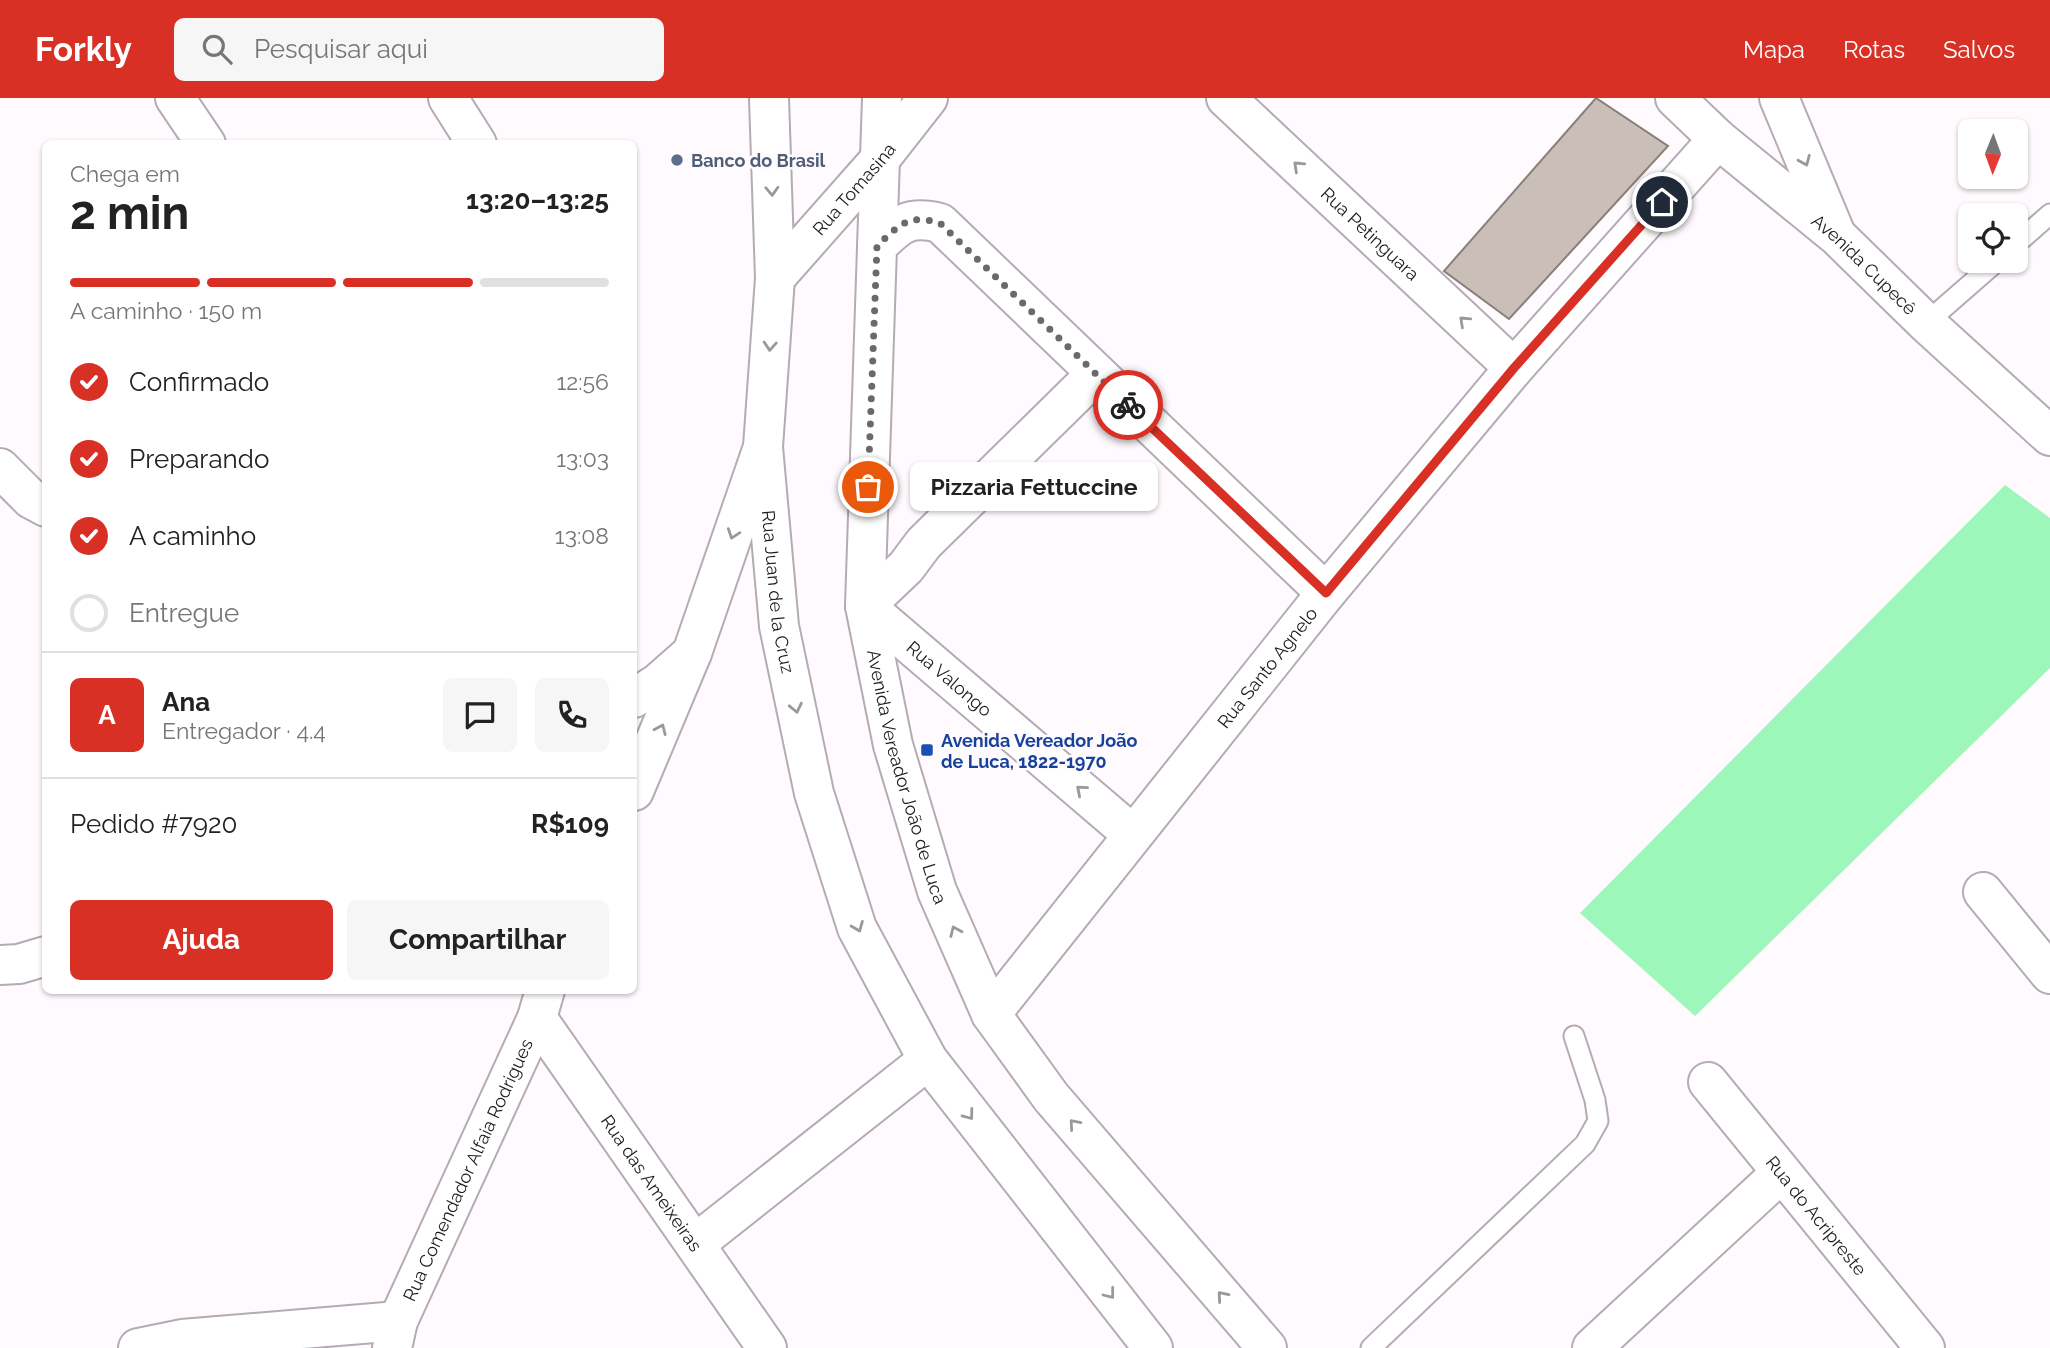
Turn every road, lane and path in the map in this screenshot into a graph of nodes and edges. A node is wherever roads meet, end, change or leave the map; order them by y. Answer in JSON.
{"nodes":[{"id":1,"x":175,"y":98,"type":"edge"},
{"id":2,"x":448,"y":98,"type":"edge"},
{"id":3,"x":769,"y":98,"type":"edge"},
{"id":4,"x":882,"y":98,"type":"edge"},
{"id":5,"x":928,"y":98,"type":"edge"},
{"id":6,"x":1226,"y":98,"type":"edge"},
{"id":7,"x":1675,"y":98,"type":"edge"},
{"id":8,"x":1779,"y":98,"type":"edge"},
{"id":9,"x":1718,"y":139,"type":"junction"},
{"id":10,"x":203,"y":140,"type":"edge"},
{"id":11,"x":474,"y":140,"type":"edge"},
{"id":12,"x":881,"y":158,"type":"junction"},
{"id":13,"x":2050,"y":214,"type":"edge"},
{"id":14,"x":2028,"y":233,"type":"edge"},
{"id":15,"x":1836,"y":236,"type":"junction"},
{"id":16,"x":877,"y":246,"type":"junction"},
{"id":17,"x":1983,"y":273,"type":"edge"},
{"id":18,"x":775,"y":278,"type":"junction"},
{"id":19,"x":1926,"y":323,"type":"junction"},
{"id":20,"x":1514,"y":368,"type":"junction"},
{"id":21,"x":1096,"y":374,"type":"junction"},
{"id":22,"x":2050,"y":436,"type":"edge"},
{"id":23,"x":763,"y":447,"type":"junction"},
{"id":24,"x":0,"y":468,"type":"edge"},
{"id":25,"x":42,"y":505,"type":"edge"},
{"id":26,"x":924,"y":542,"type":"junction"},
{"id":27,"x":865,"y":567,"type":"junction"},
{"id":28,"x":773,"y":578,"type":"junction"},
{"id":29,"x":714,"y":589,"type":"junction"},
{"id":30,"x":1326,"y":593,"type":"junction"},
{"id":31,"x":864,"y":606,"type":"junction"},
{"id":32,"x":692,"y":653,"type":"junction"},
{"id":33,"x":637,"y":696,"type":"edge"},
{"id":34,"x":637,"y":784,"type":"edge"},
{"id":35,"x":1132,"y":834,"type":"junction"},
{"id":36,"x":1983,"y":892,"type":"dead end"},
{"id":37,"x":42,"y":957,"type":"edge"},
{"id":38,"x":0,"y":965,"type":"edge"},
{"id":39,"x":2050,"y":974,"type":"edge"},
{"id":40,"x":541,"y":1004,"type":"edge"},
{"id":41,"x":991,"y":1014,"type":"junction"},
{"id":42,"x":1574,"y":1036,"type":"dead end"},
{"id":43,"x":928,"y":1060,"type":"junction"},
{"id":44,"x":1708,"y":1082,"type":"dead end"},
{"id":45,"x":1780,"y":1174,"type":"junction"},
{"id":46,"x":695,"y":1244,"type":"junction"},
{"id":47,"x":395,"y":1335,"type":"edge"},
{"id":48,"x":138,"y":1348,"type":"edge"},
{"id":49,"x":767,"y":1348,"type":"edge"},
{"id":50,"x":1153,"y":1348,"type":"edge"},
{"id":51,"x":1267,"y":1348,"type":"edge"},
{"id":52,"x":1371,"y":1348,"type":"edge"},
{"id":53,"x":1592,"y":1348,"type":"edge"},
{"id":54,"x":1924,"y":1348,"type":"edge"}],
"edges":[{"from":1,"to":10,"type":"street"},
{"from":2,"to":11,"type":"street"},
{"from":3,"to":18,"type":"street","name":"Rua Juan de la Cruz","one_way":true},
{"from":4,"to":12,"type":"street","name":"Avenida Vereador João de Luca"},
{"from":5,"to":12,"type":"street","name":"Rua Tomasina"},
{"from":20,"to":6,"type":"street","name":"Rua Petinguara","one_way":true},
{"from":7,"to":9,"type":"street","name":"Avenida Cupecê"},
{"from":8,"to":15,"type":"street","one_way":true},
{"from":9,"to":15,"type":"street","name":"Avenida Cupecê"},
{"from":9,"to":20,"type":"street","name":"Rua Santo Agnelo"},
{"from":12,"to":16,"type":"street","name":"Avenida Vereador João de Luca"},
{"from":12,"to":18,"type":"street","name":"Rua Tomasina"},
{"from":13,"to":14,"type":"lane"},
{"from":15,"to":19,"type":"street","name":"Avenida Cupecê"},
{"from":16,"to":21,"type":"street"},
{"from":16,"to":27,"type":"street","name":"Avenida Vereador João de Luca"},
{"from":17,"to":19,"type":"lane"},
{"from":18,"to":23,"type":"street","name":"Rua Juan de la Cruz","one_way":true},
{"from":19,"to":22,"type":"street","name":"Avenida Cupecê"},
{"from":20,"to":30,"type":"street","name":"Rua Santo Agnelo"},
{"from":21,"to":26,"type":"street"},
{"from":21,"to":30,"type":"street"},
{"from":23,"to":28,"type":"street","name":"Rua Juan de la Cruz"},
{"from":23,"to":29,"type":"street","one_way":true},
{"from":24,"to":25,"type":"street"},
{"from":26,"to":27,"type":"street"},
{"from":26,"to":31,"type":"street"},
{"from":27,"to":31,"type":"street","name":"Avenida Vereador João de Luca"},
{"from":28,"to":29,"type":"street"},
{"from":28,"to":43,"type":"street","name":"Rua Juan de la Cruz","one_way":true},
{"from":29,"to":32,"type":"street"},
{"from":30,"to":35,"type":"street","name":"Rua Santo Agnelo"},
{"from":35,"to":31,"type":"street","name":"Rua Valongo","one_way":true},
{"from":41,"to":31,"type":"street","name":"Avenida Vereador João de Luca","one_way":true},
{"from":32,"to":33,"type":"street"},
{"from":34,"to":32,"type":"street","one_way":true},
{"from":35,"to":41,"type":"street","name":"Rua Santo Agnelo"},
{"from":36,"to":39,"type":"street"},
{"from":37,"to":38,"type":"street"},
{"from":40,"to":46,"type":"street","name":"Rua das Ameixeiras"},
{"from":40,"to":47,"type":"street","name":"Rua Comendador Alfaia Rodrigues"},
{"from":51,"to":41,"type":"street","name":"Avenida Vereador João de Luca","one_way":true},
{"from":42,"to":52,"type":"lane"},
{"from":43,"to":46,"type":"street"},
{"from":43,"to":50,"type":"street","one_way":true},
{"from":44,"to":45,"type":"street","name":"Rua do Acripreste"},
{"from":45,"to":53,"type":"street"},
{"from":45,"to":54,"type":"street","name":"Rua do Acripreste"},
{"from":46,"to":49,"type":"street","name":"Rua das Ameixeiras"},
{"from":47,"to":48,"type":"street"}]}
